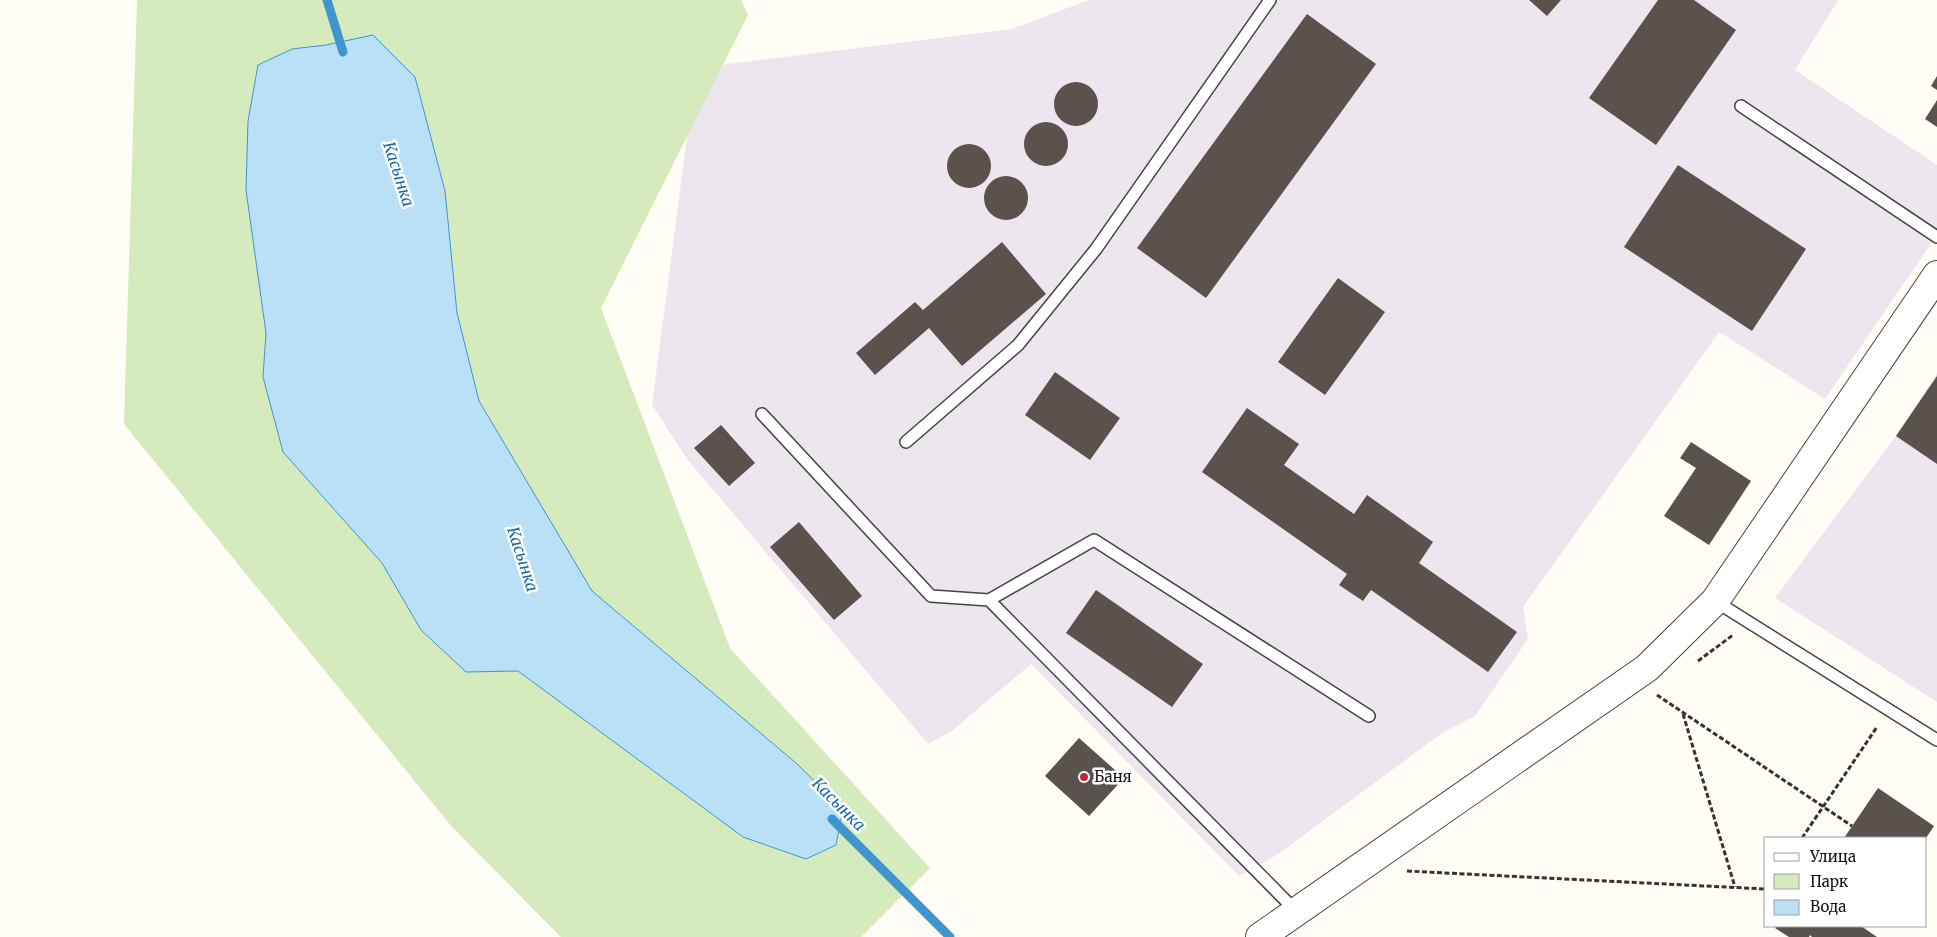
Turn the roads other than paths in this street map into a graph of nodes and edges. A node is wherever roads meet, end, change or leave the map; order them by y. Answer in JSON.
{"nodes":[{"id":1,"x":1270,"y":0,"type":"edge"},
{"id":2,"x":1741,"y":106,"type":"dead end"},
{"id":3,"x":1937,"y":237,"type":"edge"},
{"id":4,"x":1937,"y":275,"type":"edge"},
{"id":5,"x":762,"y":414,"type":"dead end"},
{"id":6,"x":906,"y":442,"type":"dead end"},
{"id":7,"x":989,"y":600,"type":"junction"},
{"id":8,"x":1715,"y":601,"type":"junction"},
{"id":9,"x":1369,"y":716,"type":"dead end"},
{"id":10,"x":1937,"y":740,"type":"edge"},
{"id":11,"x":1296,"y":911,"type":"junction"},
{"id":12,"x":1260,"y":937,"type":"edge"}],
"edges":[{"from":1,"to":6,"type":"lane"},
{"from":2,"to":3,"type":"lane"},
{"from":4,"to":8,"type":"street"},
{"from":5,"to":7,"type":"lane"},
{"from":7,"to":9,"type":"lane"},
{"from":7,"to":11,"type":"lane"},
{"from":8,"to":10,"type":"lane"},
{"from":8,"to":11,"type":"street"},
{"from":11,"to":12,"type":"street"}]}
